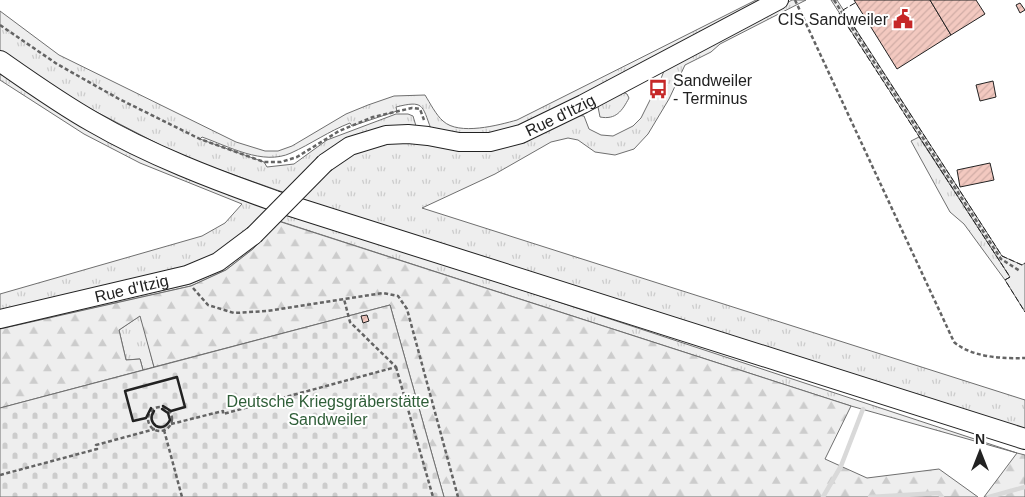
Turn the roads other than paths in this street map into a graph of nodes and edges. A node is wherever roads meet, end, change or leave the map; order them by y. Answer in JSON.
{"nodes":[{"id":1,"x":780,"y":0,"type":"edge"},
{"id":2,"x":0,"y":61,"type":"edge"},
{"id":3,"x":0,"y":319,"type":"edge"},
{"id":4,"x":1025,"y":439,"type":"edge"}],
"edges":[{"from":1,"to":3,"type":"street","name":"Rue d'Itzig","bridge":true},
{"from":2,"to":4,"type":"main road"}]}
